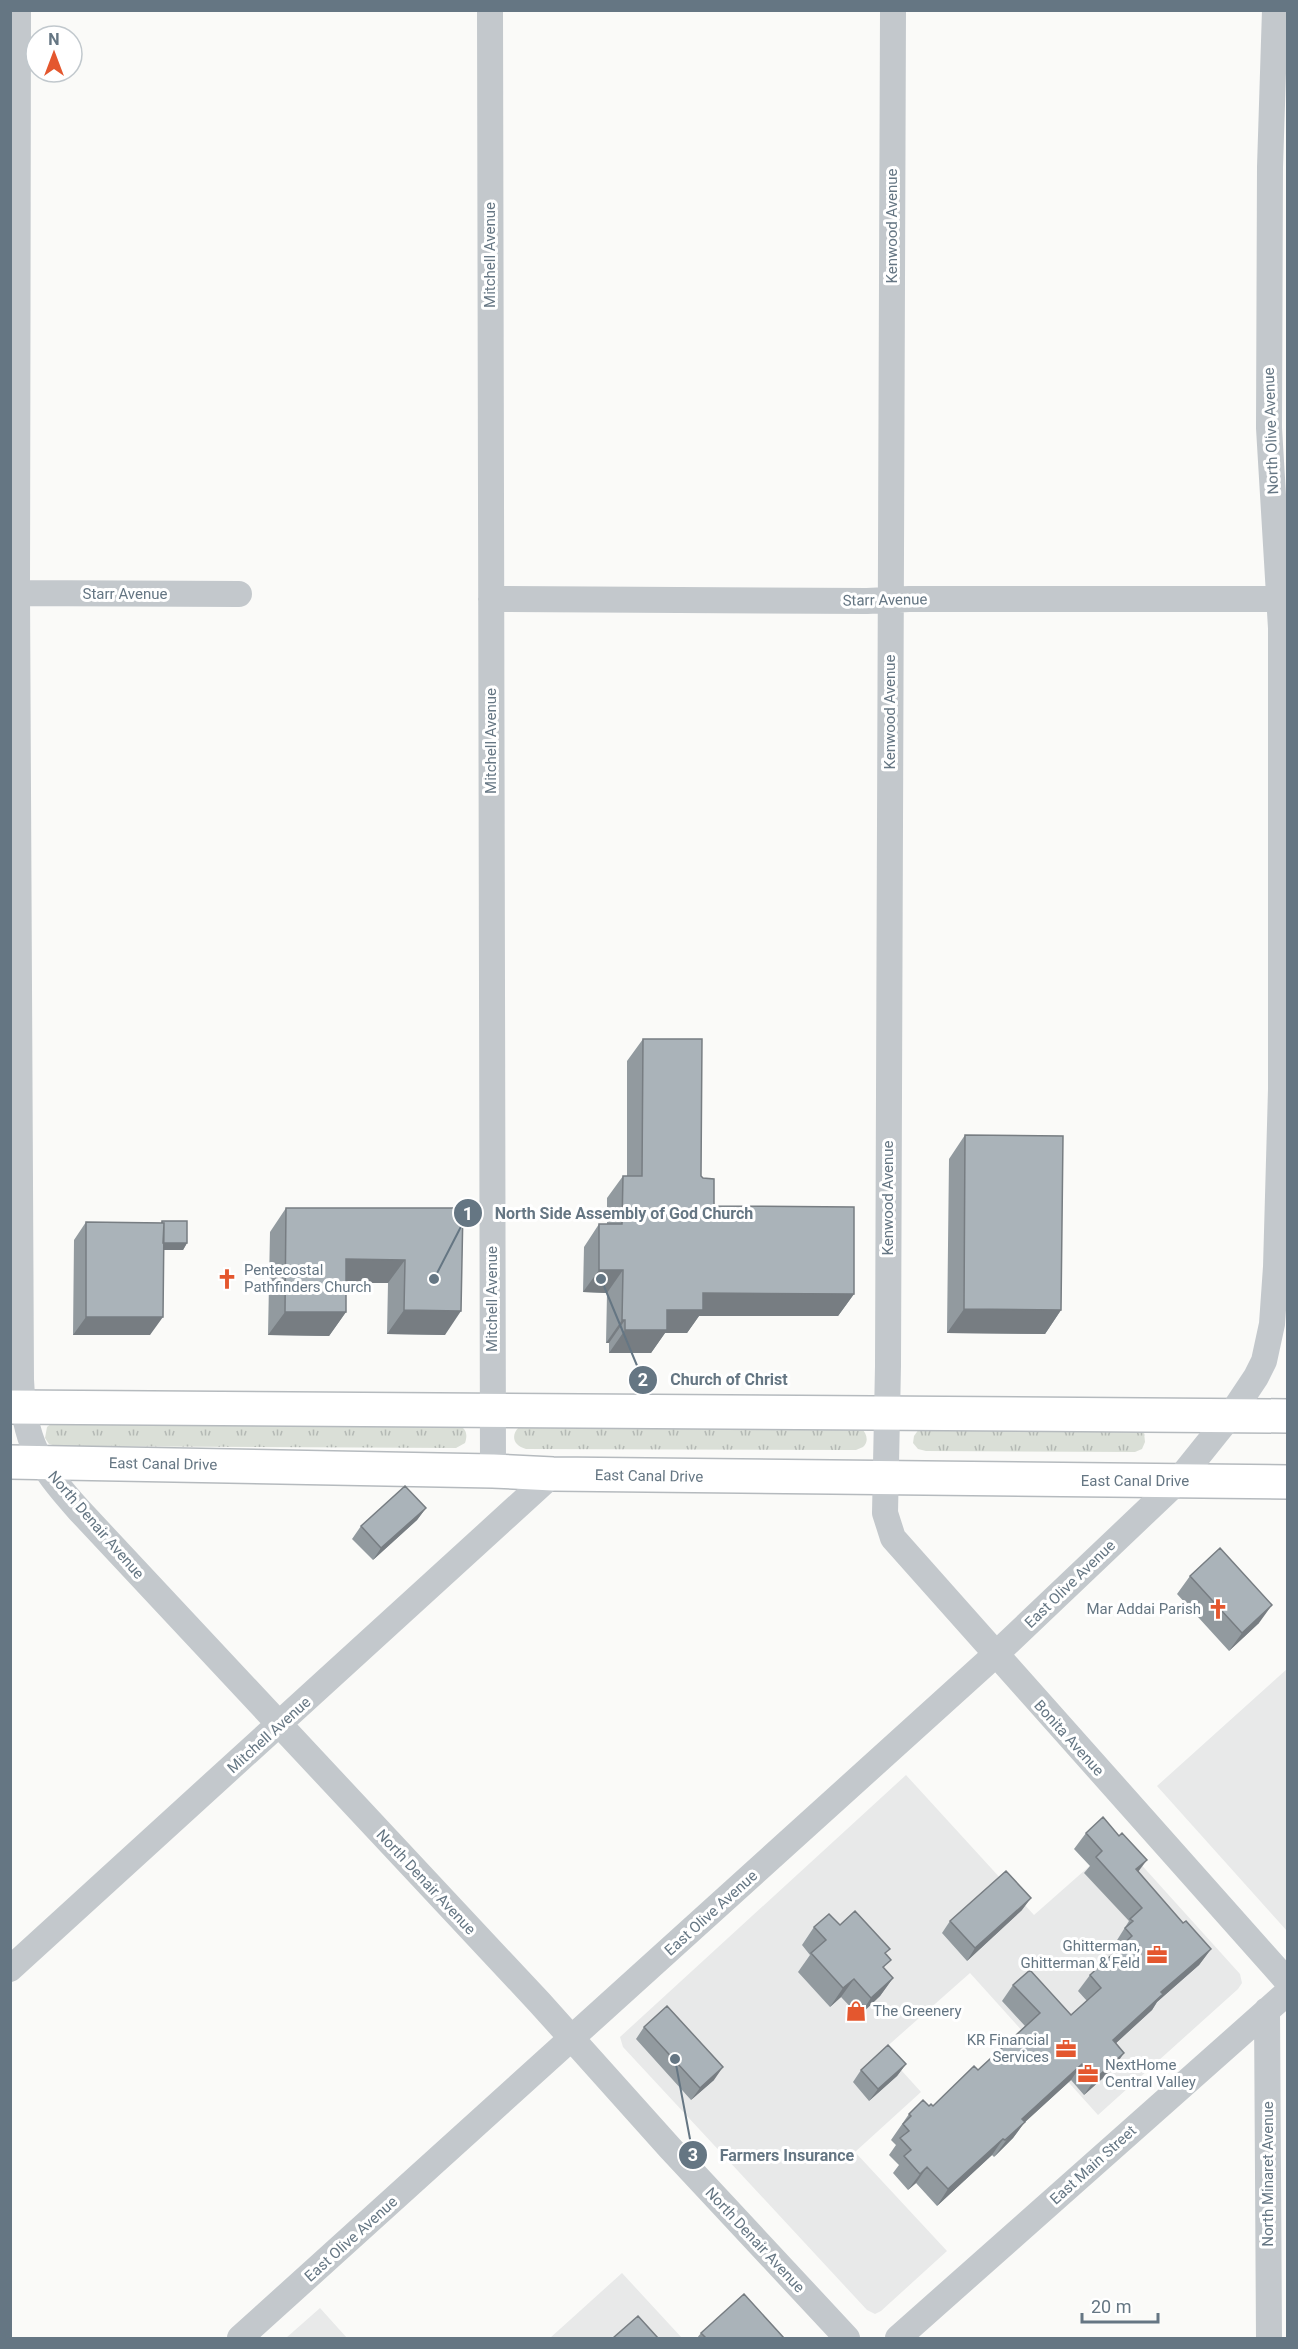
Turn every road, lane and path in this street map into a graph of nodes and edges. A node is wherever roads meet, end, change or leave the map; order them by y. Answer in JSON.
{"nodes":[{"id":1,"x":18,"y":10,"type":"edge"},
{"id":2,"x":490,"y":10,"type":"edge"},
{"id":3,"x":893,"y":10,"type":"edge"},
{"id":4,"x":1275,"y":10,"type":"edge"},
{"id":5,"x":14,"y":593,"type":"edge"},
{"id":6,"x":239,"y":594,"type":"dead end"},
{"id":7,"x":491,"y":599,"type":"junction"},
{"id":8,"x":1280,"y":599,"type":"junction"},
{"id":9,"x":890,"y":600,"type":"junction"},
{"id":10,"x":16,"y":1407,"type":"edge"},
{"id":11,"x":493,"y":1410,"type":"junction"},
{"id":12,"x":887,"y":1414,"type":"junction"},
{"id":13,"x":1230,"y":1416,"type":"junction"},
{"id":14,"x":1287,"y":1416,"type":"edge"},
{"id":15,"x":26,"y":1462,"type":"edge"},
{"id":16,"x":493,"y":1471,"type":"junction"},
{"id":17,"x":553,"y":1474,"type":"junction"},
{"id":18,"x":885,"y":1479,"type":"junction"},
{"id":19,"x":1177,"y":1482,"type":"junction"},
{"id":20,"x":1287,"y":1482,"type":"edge"},
{"id":21,"x":995,"y":1655,"type":"junction"},
{"id":22,"x":280,"y":1725,"type":"junction"},
{"id":23,"x":10,"y":1969,"type":"edge"},
{"id":24,"x":1287,"y":1982,"type":"edge"},
{"id":25,"x":1287,"y":1992,"type":"edge"},
{"id":26,"x":1267,"y":2010,"type":"junction"},
{"id":27,"x":572,"y":2038,"type":"junction"},
{"id":28,"x":240,"y":2338,"type":"edge"},
{"id":29,"x":848,"y":2338,"type":"edge"},
{"id":30,"x":898,"y":2338,"type":"edge"},
{"id":31,"x":1269,"y":2338,"type":"edge"}],
"edges":[{"from":1,"to":5,"type":"street","name":"North Denair Avenue"},
{"from":2,"to":7,"type":"street","name":"Mitchell Avenue"},
{"from":3,"to":9,"type":"street","name":"Kenwood Avenue"},
{"from":4,"to":8,"type":"street","name":"North Olive Avenue"},
{"from":5,"to":6,"type":"street","name":"Starr Avenue"},
{"from":5,"to":10,"type":"street","name":"North Denair Avenue"},
{"from":7,"to":9,"type":"street","name":"Starr Avenue"},
{"from":7,"to":11,"type":"street","name":"Mitchell Avenue"},
{"from":8,"to":9,"type":"street","name":"Starr Avenue"},
{"from":8,"to":13,"type":"street","name":"North Olive Avenue"},
{"from":9,"to":12,"type":"street","name":"Kenwood Avenue"},
{"from":10,"to":11,"type":"main road"},
{"from":10,"to":15,"type":"street","name":"North Denair Avenue"},
{"from":11,"to":12,"type":"main road"},
{"from":11,"to":16,"type":"street","name":"Mitchell Avenue"},
{"from":12,"to":13,"type":"main road"},
{"from":12,"to":18,"type":"street","name":"Kenwood Avenue"},
{"from":13,"to":14,"type":"main road"},
{"from":13,"to":19,"type":"street","name":"East Olive Avenue"},
{"from":15,"to":16,"type":"main road","name":"East Canal Drive"},
{"from":15,"to":22,"type":"street","name":"North Denair Avenue"},
{"from":16,"to":17,"type":"main road","name":"East Canal Drive"},
{"from":17,"to":18,"type":"main road","name":"East Canal Drive"},
{"from":17,"to":22,"type":"street","name":"Mitchell Avenue"},
{"from":18,"to":19,"type":"main road","name":"East Canal Drive"},
{"from":18,"to":21,"type":"street","name":"Bonita Avenue"},
{"from":19,"to":20,"type":"main road","name":"East Canal Drive"},
{"from":19,"to":21,"type":"street","name":"East Olive Avenue"},
{"from":21,"to":24,"type":"street","name":"Bonita Avenue"},
{"from":21,"to":27,"type":"street","name":"East Olive Avenue"},
{"from":22,"to":23,"type":"street","name":"Mitchell Avenue"},
{"from":22,"to":27,"type":"street","name":"North Denair Avenue"},
{"from":25,"to":26,"type":"street","name":"East Main Street"},
{"from":26,"to":30,"type":"street","name":"East Main Street"},
{"from":26,"to":31,"type":"street","name":"North Minaret Avenue"},
{"from":27,"to":28,"type":"street","name":"East Olive Avenue"},
{"from":27,"to":29,"type":"street","name":"North Denair Avenue"}]}
